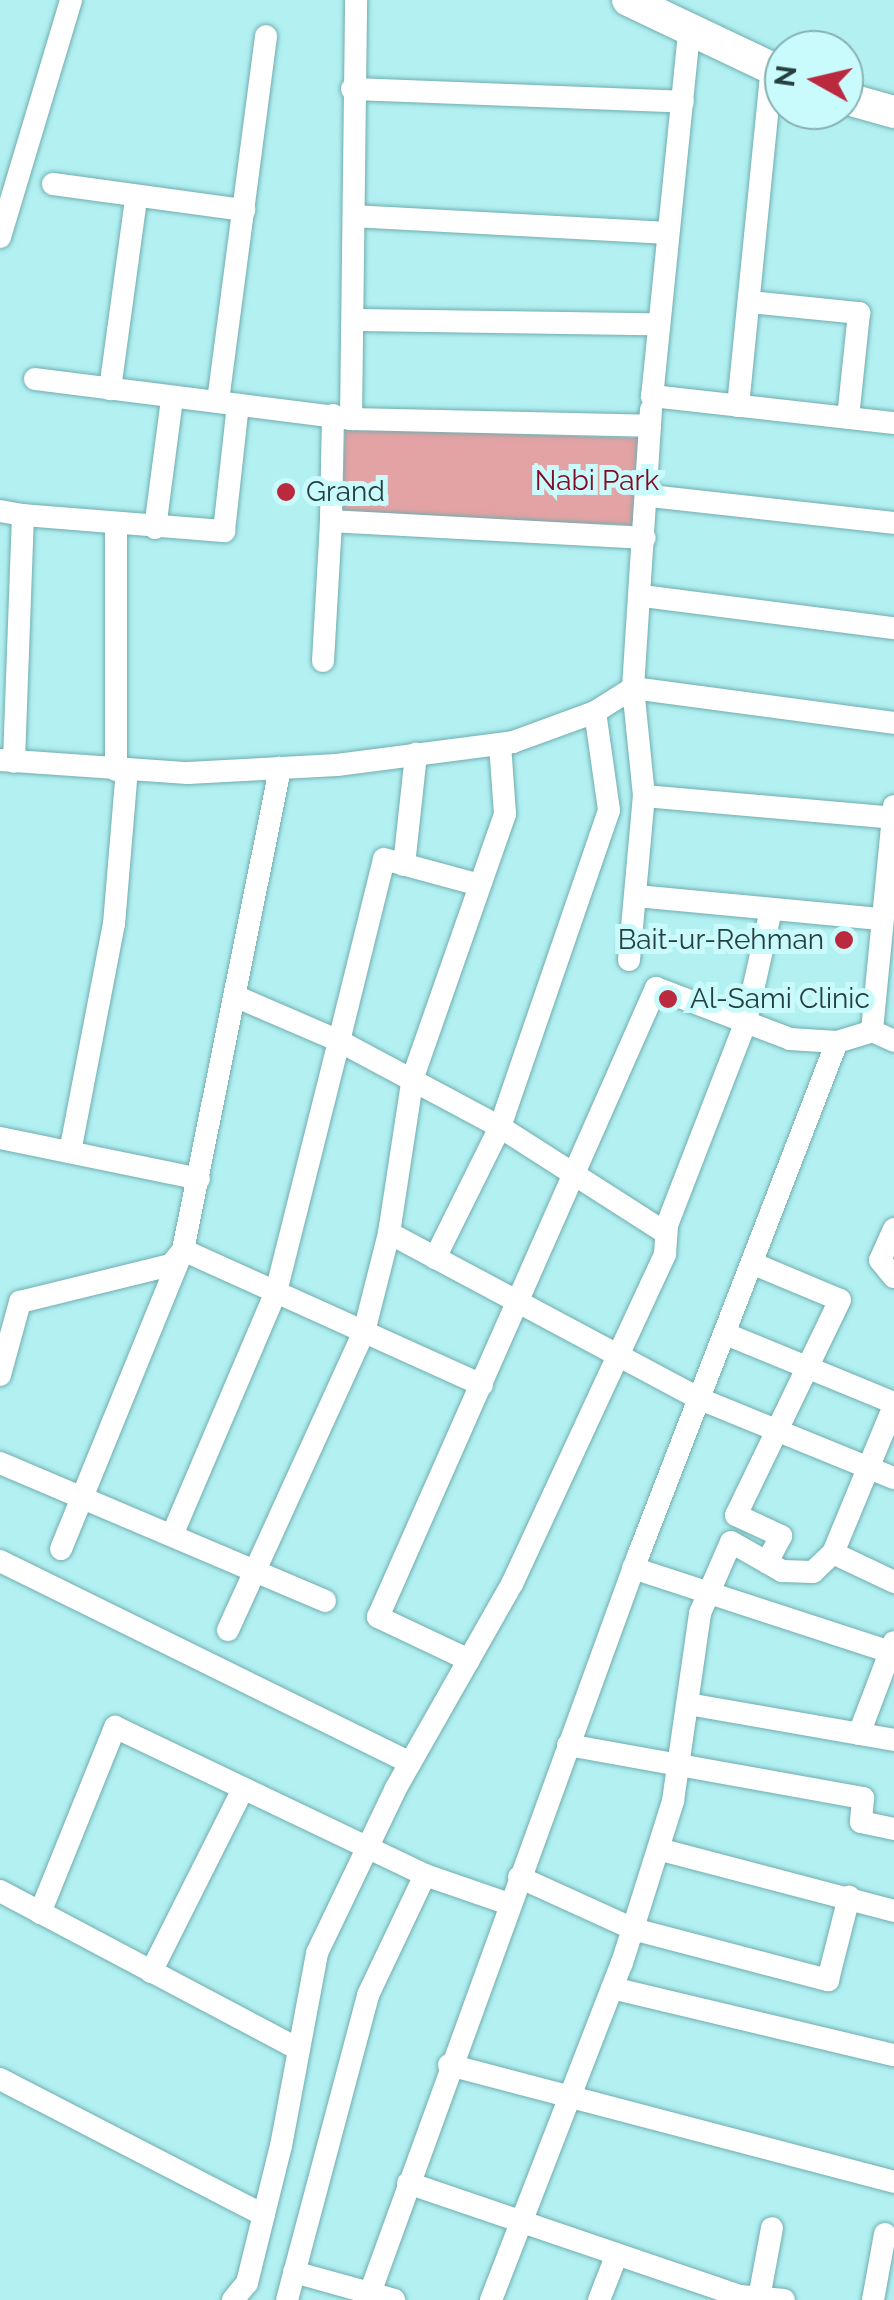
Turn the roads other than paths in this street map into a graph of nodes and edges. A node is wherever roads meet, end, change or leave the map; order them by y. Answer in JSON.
{"nodes":[{"id":1,"x":70,"y":0,"type":"edge"},
{"id":2,"x":356,"y":0,"type":"edge"},
{"id":3,"x":628,"y":0,"type":"edge"},
{"id":4,"x":689,"y":33,"type":"junction"},
{"id":5,"x":266,"y":36,"type":"dead end"},
{"id":6,"x":764,"y":65,"type":"edge"},
{"id":7,"x":352,"y":89,"type":"junction"},
{"id":8,"x":683,"y":102,"type":"junction"},
{"id":9,"x":864,"y":104,"type":"edge"},
{"id":10,"x":894,"y":112,"type":"edge"},
{"id":11,"x":771,"y":130,"type":"edge"},
{"id":12,"x":54,"y":184,"type":"dead end"},
{"id":13,"x":136,"y":198,"type":"junction"},
{"id":14,"x":244,"y":210,"type":"junction"},
{"id":15,"x":354,"y":216,"type":"junction"},
{"id":16,"x":668,"y":233,"type":"junction"},
{"id":17,"x":0,"y":237,"type":"edge"},
{"id":18,"x":750,"y":302,"type":"junction"},
{"id":19,"x":353,"y":320,"type":"junction"},
{"id":20,"x":657,"y":324,"type":"junction"},
{"id":21,"x":35,"y":379,"type":"dead end"},
{"id":22,"x":110,"y":390,"type":"junction"},
{"id":23,"x":652,"y":396,"type":"junction"},
{"id":24,"x":172,"y":398,"type":"junction"},
{"id":25,"x":228,"y":403,"type":"junction"},
{"id":26,"x":738,"y":406,"type":"junction"},
{"id":27,"x":342,"y":417,"type":"junction"},
{"id":28,"x":848,"y":417,"type":"junction"},
{"id":29,"x":894,"y":423,"type":"edge"},
{"id":30,"x":650,"y":426,"type":"junction"},
{"id":31,"x":650,"y":496,"type":"junction"},
{"id":32,"x":12,"y":513,"type":"edge"},
{"id":33,"x":331,"y":521,"type":"junction"},
{"id":34,"x":894,"y":523,"type":"edge"},
{"id":35,"x":116,"y":528,"type":"junction"},
{"id":36,"x":156,"y":528,"type":"junction"},
{"id":37,"x":645,"y":538,"type":"junction"},
{"id":38,"x":643,"y":596,"type":"junction"},
{"id":39,"x":894,"y":628,"type":"edge"},
{"id":40,"x":323,"y":661,"type":"dead end"},
{"id":41,"x":633,"y":688,"type":"junction"},
{"id":42,"x":595,"y":712,"type":"junction"},
{"id":43,"x":894,"y":723,"type":"edge"},
{"id":44,"x":500,"y":744,"type":"junction"},
{"id":45,"x":416,"y":754,"type":"junction"},
{"id":46,"x":7,"y":761,"type":"edge"},
{"id":47,"x":280,"y":768,"type":"junction"},
{"id":48,"x":122,"y":770,"type":"junction"},
{"id":49,"x":644,"y":796,"type":"junction"},
{"id":50,"x":894,"y":806,"type":"edge"},
{"id":51,"x":894,"y":818,"type":"edge"},
{"id":52,"x":404,"y":865,"type":"junction"},
{"id":53,"x":480,"y":885,"type":"junction"},
{"id":54,"x":637,"y":896,"type":"junction"},
{"id":55,"x":771,"y":910,"type":"junction"},
{"id":56,"x":882,"y":918,"type":"junction"},
{"id":57,"x":629,"y":960,"type":"dead end"},
{"id":58,"x":237,"y":997,"type":"junction"},
{"id":59,"x":746,"y":1021,"type":"junction"},
{"id":60,"x":883,"y":1036,"type":"edge"},
{"id":61,"x":339,"y":1041,"type":"junction"},
{"id":62,"x":837,"y":1042,"type":"junction"},
{"id":63,"x":414,"y":1077,"type":"junction"},
{"id":64,"x":500,"y":1127,"type":"junction"},
{"id":65,"x":0,"y":1138,"type":"edge"},
{"id":66,"x":70,"y":1152,"type":"junction"},
{"id":67,"x":575,"y":1174,"type":"junction"},
{"id":68,"x":199,"y":1179,"type":"junction"},
{"id":69,"x":894,"y":1229,"type":"edge"},
{"id":70,"x":388,"y":1233,"type":"junction"},
{"id":71,"x":666,"y":1234,"type":"junction"},
{"id":72,"x":183,"y":1250,"type":"junction"},
{"id":73,"x":435,"y":1258,"type":"junction"},
{"id":74,"x":754,"y":1264,"type":"junction"},
{"id":75,"x":894,"y":1277,"type":"edge"},
{"id":76,"x":276,"y":1292,"type":"junction"},
{"id":77,"x":10,"y":1300,"type":"edge"},
{"id":78,"x":518,"y":1302,"type":"junction"},
{"id":79,"x":364,"y":1332,"type":"junction"},
{"id":80,"x":726,"y":1334,"type":"junction"},
{"id":81,"x":618,"y":1355,"type":"junction"},
{"id":82,"x":808,"y":1368,"type":"junction"},
{"id":83,"x":0,"y":1375,"type":"edge"},
{"id":84,"x":482,"y":1385,"type":"junction"},
{"id":85,"x":700,"y":1399,"type":"junction"},
{"id":86,"x":894,"y":1405,"type":"edge"},
{"id":87,"x":778,"y":1429,"type":"junction"},
{"id":88,"x":0,"y":1464,"type":"edge"},
{"id":89,"x":868,"y":1468,"type":"junction"},
{"id":90,"x":894,"y":1478,"type":"edge"},
{"id":91,"x":82,"y":1496,"type":"junction"},
{"id":92,"x":172,"y":1532,"type":"junction"},
{"id":93,"x":61,"y":1549,"type":"dead end"},
{"id":94,"x":832,"y":1552,"type":"junction"},
{"id":95,"x":0,"y":1561,"type":"edge"},
{"id":96,"x":766,"y":1562,"type":"junction"},
{"id":97,"x":634,"y":1568,"type":"junction"},
{"id":98,"x":256,"y":1570,"type":"junction"},
{"id":99,"x":894,"y":1582,"type":"edge"},
{"id":100,"x":708,"y":1593,"type":"junction"},
{"id":101,"x":325,"y":1601,"type":"dead end"},
{"id":102,"x":228,"y":1630,"type":"dead end"},
{"id":103,"x":892,"y":1647,"type":"edge"},
{"id":104,"x":469,"y":1660,"type":"junction"},
{"id":105,"x":688,"y":1704,"type":"junction"},
{"id":106,"x":860,"y":1734,"type":"junction"},
{"id":107,"x":894,"y":1740,"type":"edge"},
{"id":108,"x":568,"y":1745,"type":"junction"},
{"id":109,"x":410,"y":1762,"type":"junction"},
{"id":110,"x":678,"y":1764,"type":"junction"},
{"id":111,"x":242,"y":1788,"type":"junction"},
{"id":112,"x":894,"y":1829,"type":"edge"},
{"id":113,"x":366,"y":1848,"type":"junction"},
{"id":114,"x":658,"y":1849,"type":"junction"},
{"id":115,"x":424,"y":1876,"type":"junction"},
{"id":116,"x":519,"y":1877,"type":"junction"},
{"id":117,"x":0,"y":1892,"type":"edge"},
{"id":118,"x":849,"y":1897,"type":"junction"},
{"id":119,"x":509,"y":1904,"type":"junction"},
{"id":120,"x":894,"y":1910,"type":"edge"},
{"id":121,"x":40,"y":1913,"type":"junction"},
{"id":122,"x":633,"y":1929,"type":"junction"},
{"id":123,"x":151,"y":1972,"type":"junction"},
{"id":124,"x":612,"y":1988,"type":"junction"},
{"id":125,"x":299,"y":2049,"type":"junction"},
{"id":126,"x":894,"y":2055,"type":"edge"},
{"id":127,"x":449,"y":2066,"type":"junction"},
{"id":128,"x":0,"y":2079,"type":"edge"},
{"id":129,"x":569,"y":2098,"type":"junction"},
{"id":130,"x":894,"y":2182,"type":"edge"},
{"id":131,"x":408,"y":2183,"type":"junction"},
{"id":132,"x":264,"y":2215,"type":"junction"},
{"id":133,"x":522,"y":2221,"type":"junction"},
{"id":134,"x":772,"y":2228,"type":"dead end"},
{"id":135,"x":885,"y":2234,"type":"dead end"},
{"id":136,"x":617,"y":2254,"type":"junction"},
{"id":137,"x":294,"y":2272,"type":"junction"},
{"id":138,"x":370,"y":2293,"type":"junction"},
{"id":139,"x":245,"y":2294,"type":"edge"},
{"id":140,"x":759,"y":2298,"type":"edge"},
{"id":141,"x":287,"y":2300,"type":"edge"},
{"id":142,"x":394,"y":2300,"type":"edge"},
{"id":143,"x":491,"y":2300,"type":"edge"},
{"id":144,"x":599,"y":2300,"type":"edge"},
{"id":145,"x":784,"y":2300,"type":"edge"},
{"id":146,"x":873,"y":2300,"type":"edge"}],
"edges":[{"from":1,"to":17,"type":"street"},
{"from":2,"to":7,"type":"street"},
{"from":3,"to":4,"type":"street"},
{"from":4,"to":6,"type":"street"},
{"from":4,"to":8,"type":"street"},
{"from":5,"to":14,"type":"street"},
{"from":7,"to":8,"type":"street"},
{"from":7,"to":15,"type":"street"},
{"from":8,"to":16,"type":"street"},
{"from":9,"to":10,"type":"street"},
{"from":11,"to":18,"type":"street"},
{"from":12,"to":13,"type":"street"},
{"from":13,"to":14,"type":"street"},
{"from":13,"to":22,"type":"street"},
{"from":14,"to":25,"type":"street"},
{"from":15,"to":16,"type":"street"},
{"from":15,"to":19,"type":"street"},
{"from":16,"to":20,"type":"street"},
{"from":18,"to":26,"type":"street"},
{"from":18,"to":28,"type":"street"},
{"from":19,"to":20,"type":"street"},
{"from":19,"to":27,"type":"street"},
{"from":20,"to":23,"type":"street"},
{"from":21,"to":22,"type":"street"},
{"from":22,"to":24,"type":"street"},
{"from":23,"to":26,"type":"street"},
{"from":23,"to":30,"type":"street"},
{"from":24,"to":25,"type":"street"},
{"from":24,"to":36,"type":"street"},
{"from":25,"to":27,"type":"street"},
{"from":25,"to":36,"type":"street"},
{"from":26,"to":28,"type":"street"},
{"from":27,"to":30,"type":"street"},
{"from":27,"to":33,"type":"street"},
{"from":28,"to":29,"type":"street"},
{"from":30,"to":31,"type":"street"},
{"from":31,"to":34,"type":"street"},
{"from":31,"to":37,"type":"street"},
{"from":32,"to":35,"type":"street"},
{"from":32,"to":46,"type":"street"},
{"from":33,"to":37,"type":"street"},
{"from":33,"to":40,"type":"street"},
{"from":35,"to":36,"type":"street"},
{"from":35,"to":48,"type":"street"},
{"from":37,"to":38,"type":"street"},
{"from":38,"to":39,"type":"street"},
{"from":38,"to":41,"type":"street"},
{"from":41,"to":42,"type":"street"},
{"from":41,"to":43,"type":"street"},
{"from":41,"to":49,"type":"street"},
{"from":42,"to":44,"type":"street"},
{"from":42,"to":64,"type":"street"},
{"from":44,"to":45,"type":"street"},
{"from":44,"to":53,"type":"street"},
{"from":45,"to":47,"type":"street"},
{"from":45,"to":52,"type":"street"},
{"from":46,"to":48,"type":"street"},
{"from":47,"to":48,"type":"street"},
{"from":47,"to":58,"type":"street"},
{"from":48,"to":66,"type":"street"},
{"from":49,"to":51,"type":"street"},
{"from":49,"to":54,"type":"street"},
{"from":50,"to":51,"type":"street"},
{"from":51,"to":56,"type":"street"},
{"from":52,"to":53,"type":"street"},
{"from":52,"to":61,"type":"street"},
{"from":53,"to":63,"type":"street"},
{"from":54,"to":55,"type":"street"},
{"from":54,"to":57,"type":"street"},
{"from":55,"to":56,"type":"street"},
{"from":55,"to":59,"type":"street"},
{"from":56,"to":60,"type":"street"},
{"from":58,"to":61,"type":"street"},
{"from":58,"to":68,"type":"street"},
{"from":59,"to":62,"type":"street"},
{"from":59,"to":67,"type":"street"},
{"from":59,"to":71,"type":"street"},
{"from":60,"to":62,"type":"street"},
{"from":61,"to":63,"type":"street"},
{"from":61,"to":76,"type":"street"},
{"from":62,"to":74,"type":"street"},
{"from":63,"to":64,"type":"street"},
{"from":63,"to":70,"type":"street"},
{"from":64,"to":67,"type":"street"},
{"from":64,"to":73,"type":"street"},
{"from":65,"to":66,"type":"street"},
{"from":66,"to":68,"type":"street"},
{"from":67,"to":71,"type":"street"},
{"from":67,"to":78,"type":"street"},
{"from":68,"to":72,"type":"street"},
{"from":69,"to":75,"type":"street"},
{"from":70,"to":73,"type":"street"},
{"from":70,"to":79,"type":"street"},
{"from":71,"to":81,"type":"street"},
{"from":72,"to":76,"type":"street"},
{"from":72,"to":77,"type":"street"},
{"from":72,"to":91,"type":"street"},
{"from":73,"to":78,"type":"street"},
{"from":74,"to":80,"type":"street"},
{"from":74,"to":82,"type":"street"},
{"from":76,"to":79,"type":"street"},
{"from":76,"to":92,"type":"street"},
{"from":77,"to":83,"type":"street"},
{"from":78,"to":81,"type":"street"},
{"from":78,"to":84,"type":"street"},
{"from":79,"to":84,"type":"street"},
{"from":79,"to":98,"type":"street"},
{"from":80,"to":82,"type":"street"},
{"from":80,"to":85,"type":"street"},
{"from":81,"to":85,"type":"street"},
{"from":81,"to":104,"type":"street"},
{"from":82,"to":86,"type":"street"},
{"from":82,"to":87,"type":"street"},
{"from":84,"to":104,"type":"street"},
{"from":85,"to":87,"type":"street"},
{"from":85,"to":97,"type":"street"},
{"from":86,"to":89,"type":"street"},
{"from":87,"to":89,"type":"street"},
{"from":87,"to":96,"type":"street"},
{"from":88,"to":91,"type":"street"},
{"from":89,"to":90,"type":"street"},
{"from":89,"to":94,"type":"street"},
{"from":91,"to":92,"type":"street"},
{"from":91,"to":93,"type":"street"},
{"from":92,"to":98,"type":"street"},
{"from":94,"to":96,"type":"street"},
{"from":94,"to":99,"type":"street"},
{"from":95,"to":109,"type":"street"},
{"from":96,"to":100,"type":"street"},
{"from":97,"to":100,"type":"street"},
{"from":97,"to":108,"type":"street"},
{"from":98,"to":101,"type":"street"},
{"from":98,"to":102,"type":"street"},
{"from":100,"to":103,"type":"street"},
{"from":100,"to":105,"type":"street"},
{"from":103,"to":106,"type":"street"},
{"from":104,"to":109,"type":"street"},
{"from":105,"to":106,"type":"street"},
{"from":105,"to":110,"type":"street"},
{"from":106,"to":107,"type":"street"},
{"from":108,"to":110,"type":"street"},
{"from":108,"to":116,"type":"street"},
{"from":109,"to":113,"type":"street"},
{"from":110,"to":112,"type":"street"},
{"from":110,"to":114,"type":"street"},
{"from":111,"to":113,"type":"street"},
{"from":111,"to":121,"type":"street"},
{"from":111,"to":123,"type":"street"},
{"from":113,"to":115,"type":"street"},
{"from":113,"to":125,"type":"street"},
{"from":114,"to":118,"type":"street"},
{"from":114,"to":122,"type":"street"},
{"from":115,"to":119,"type":"street"},
{"from":115,"to":137,"type":"street"},
{"from":116,"to":119,"type":"street"},
{"from":116,"to":122,"type":"street"},
{"from":117,"to":121,"type":"street"},
{"from":118,"to":120,"type":"street"},
{"from":118,"to":122,"type":"street"},
{"from":119,"to":127,"type":"street"},
{"from":121,"to":123,"type":"street"},
{"from":122,"to":124,"type":"street"},
{"from":123,"to":125,"type":"street"},
{"from":124,"to":126,"type":"street"},
{"from":124,"to":129,"type":"street"},
{"from":125,"to":132,"type":"street"},
{"from":127,"to":129,"type":"street"},
{"from":127,"to":131,"type":"street"},
{"from":128,"to":132,"type":"street"},
{"from":129,"to":130,"type":"street"},
{"from":129,"to":133,"type":"street"},
{"from":131,"to":133,"type":"street"},
{"from":131,"to":138,"type":"street"},
{"from":132,"to":139,"type":"street"},
{"from":133,"to":136,"type":"street"},
{"from":133,"to":143,"type":"street"},
{"from":134,"to":140,"type":"street"},
{"from":135,"to":146,"type":"street"},
{"from":136,"to":140,"type":"street"},
{"from":136,"to":144,"type":"street"},
{"from":137,"to":138,"type":"street"},
{"from":137,"to":141,"type":"street"},
{"from":138,"to":142,"type":"street"},
{"from":140,"to":145,"type":"street"}]}
